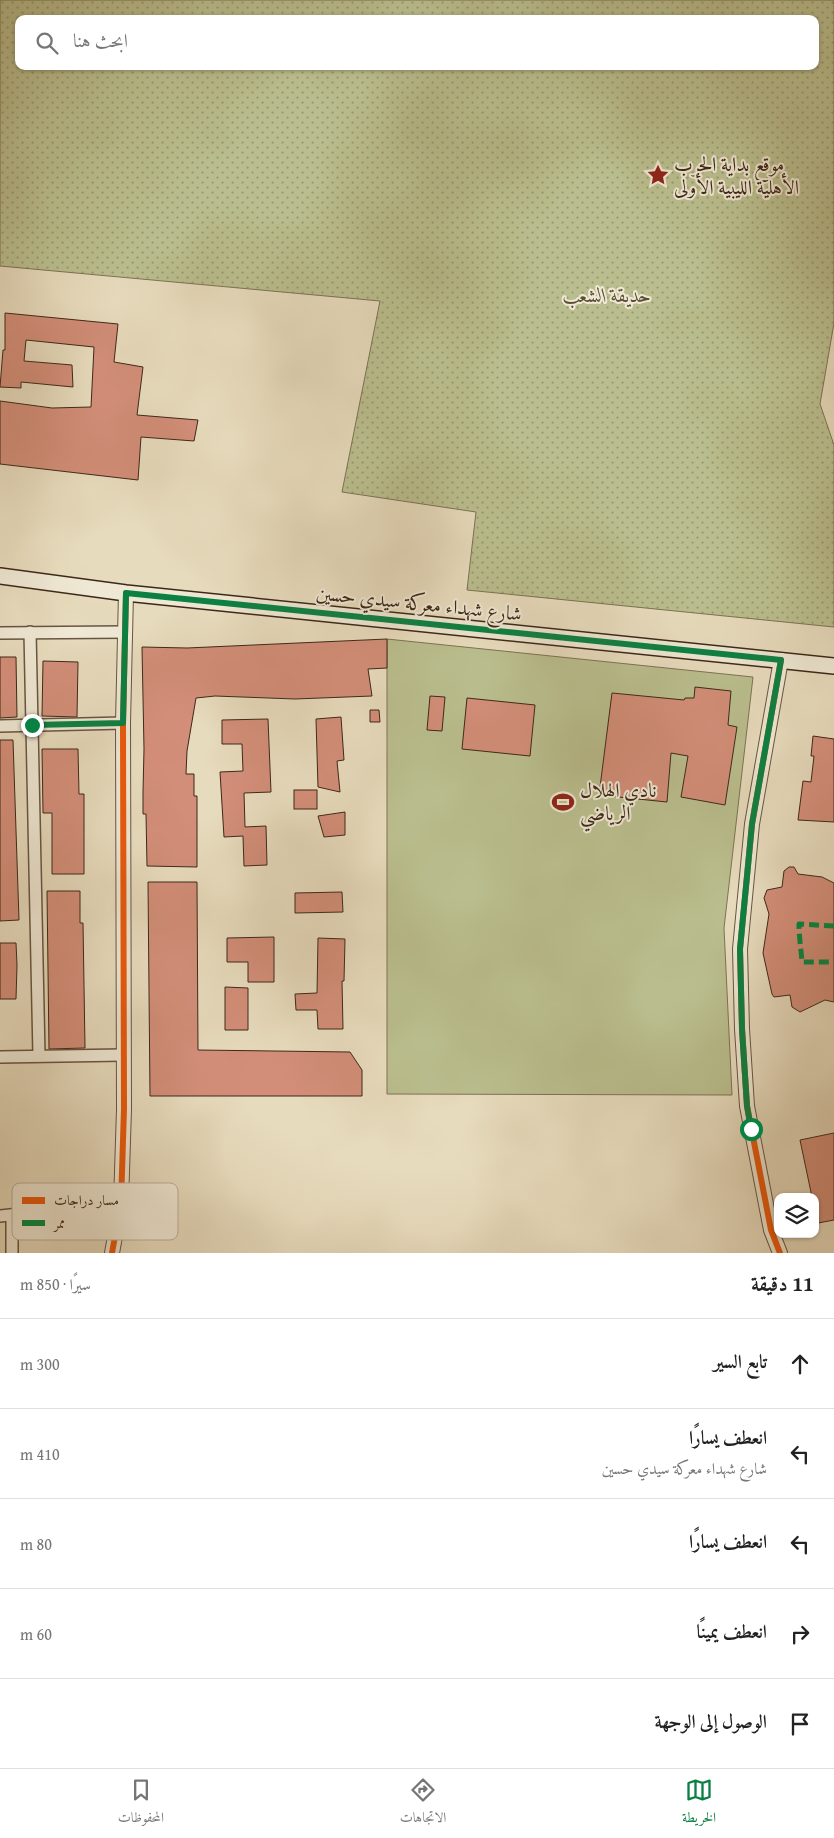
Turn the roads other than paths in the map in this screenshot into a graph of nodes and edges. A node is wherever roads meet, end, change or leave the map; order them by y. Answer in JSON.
{"nodes":[{"id":1,"x":0,"y":576,"type":"edge"},
{"id":2,"x":126,"y":593,"type":"junction"},
{"id":3,"x":0,"y":632,"type":"edge"},
{"id":4,"x":30,"y":632,"type":"junction"},
{"id":5,"x":126,"y":632,"type":"junction"},
{"id":6,"x":781,"y":660,"type":"junction"},
{"id":7,"x":834,"y":666,"type":"edge"},
{"id":8,"x":123,"y":723,"type":"junction"},
{"id":9,"x":32,"y":725,"type":"junction"},
{"id":10,"x":0,"y":726,"type":"edge"},
{"id":11,"x":123,"y":1055,"type":"junction"},
{"id":12,"x":39,"y":1056,"type":"junction"},
{"id":13,"x":0,"y":1057,"type":"edge"},
{"id":14,"x":122,"y":1183,"type":"edge"},
{"id":15,"x":12,"y":1215,"type":"joint"},
{"id":16,"x":0,"y":1216,"type":"edge"},
{"id":17,"x":114,"y":1240,"type":"edge"},
{"id":18,"x":12,"y":1253,"type":"edge"},
{"id":19,"x":112,"y":1253,"type":"edge"},
{"id":20,"x":780,"y":1253,"type":"edge"}],
"edges":[{"from":1,"to":2,"type":"main road","name":"شارع شهداء معركة سيدي حسين"},
{"from":2,"to":5,"type":"street"},
{"from":2,"to":6,"type":"main road","name":"شارع شهداء معركة سيدي حسين"},
{"from":3,"to":4,"type":"street"},
{"from":4,"to":5,"type":"street"},
{"from":4,"to":9,"type":"street"},
{"from":5,"to":8,"type":"street"},
{"from":6,"to":7,"type":"main road","name":"شارع شهداء معركة سيدي حسين"},
{"from":6,"to":20,"type":"street"},
{"from":8,"to":9,"type":"street"},
{"from":8,"to":11,"type":"street"},
{"from":9,"to":10,"type":"street"},
{"from":9,"to":12,"type":"street"},
{"from":11,"to":12,"type":"street"},
{"from":11,"to":14,"type":"street"},
{"from":12,"to":13,"type":"street"},
{"from":15,"to":16,"type":"street"},
{"from":15,"to":18,"type":"street"},
{"from":17,"to":19,"type":"street"}]}
